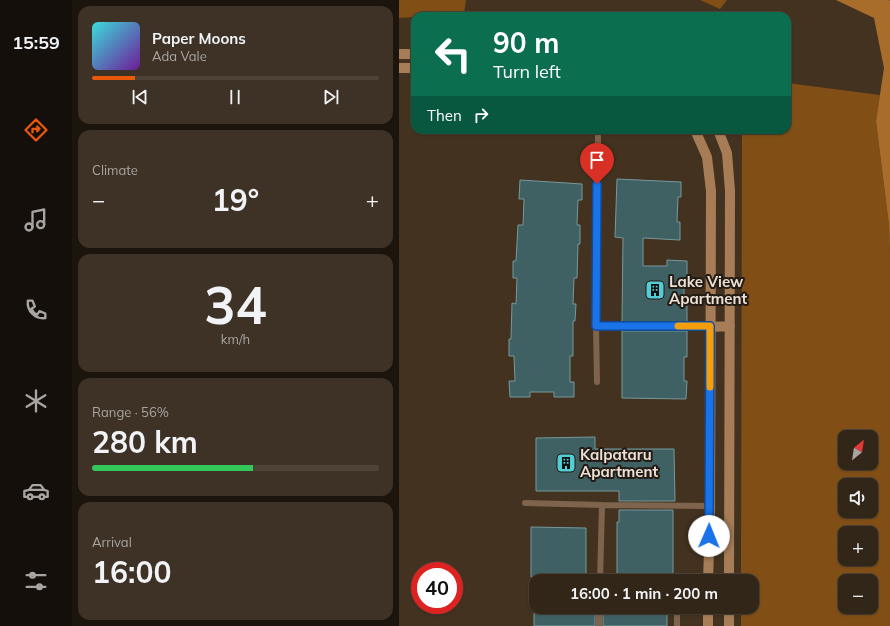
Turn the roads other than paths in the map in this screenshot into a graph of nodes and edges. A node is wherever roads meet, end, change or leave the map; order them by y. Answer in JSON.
{"nodes":[{"id":1,"x":399,"y":54,"type":"edge"},
{"id":2,"x":411,"y":54,"type":"edge"},
{"id":3,"x":399,"y":68,"type":"edge"},
{"id":4,"x":411,"y":68,"type":"edge"},
{"id":5,"x":697,"y":134,"type":"edge"},
{"id":6,"x":720,"y":134,"type":"edge"},
{"id":7,"x":598,"y":136,"type":"dead end"},
{"id":8,"x":596,"y":326,"type":"junction"},
{"id":9,"x":710,"y":326,"type":"junction"},
{"id":10,"x":730,"y":326,"type":"junction"},
{"id":11,"x":597,"y":382,"type":"dead end"},
{"id":12,"x":525,"y":503,"type":"dead end"},
{"id":13,"x":602,"y":505,"type":"junction"},
{"id":14,"x":710,"y":506,"type":"junction"},
{"id":15,"x":600,"y":574,"type":"edge"},
{"id":16,"x":708,"y":574,"type":"edge"},
{"id":17,"x":729,"y":574,"type":"edge"},
{"id":18,"x":599,"y":614,"type":"edge"},
{"id":19,"x":677,"y":614,"type":"edge"},
{"id":20,"x":708,"y":614,"type":"edge"},
{"id":21,"x":729,"y":614,"type":"edge"},
{"id":22,"x":599,"y":626,"type":"edge"},
{"id":23,"x":677,"y":626,"type":"edge"},
{"id":24,"x":708,"y":626,"type":"edge"},
{"id":25,"x":729,"y":626,"type":"edge"}],
"edges":[{"from":1,"to":2,"type":"street"},
{"from":3,"to":4,"type":"street"},
{"from":5,"to":9,"type":"street"},
{"from":6,"to":10,"type":"street"},
{"from":7,"to":8,"type":"lane"},
{"from":8,"to":9,"type":"lane"},
{"from":8,"to":11,"type":"lane"},
{"from":9,"to":10,"type":"street"},
{"from":9,"to":14,"type":"street"},
{"from":10,"to":17,"type":"street"},
{"from":12,"to":13,"type":"lane"},
{"from":13,"to":14,"type":"lane"},
{"from":13,"to":15,"type":"lane"},
{"from":14,"to":16,"type":"street"},
{"from":18,"to":22,"type":"lane"},
{"from":19,"to":23,"type":"lane"},
{"from":20,"to":24,"type":"street"},
{"from":21,"to":25,"type":"street"}]}
